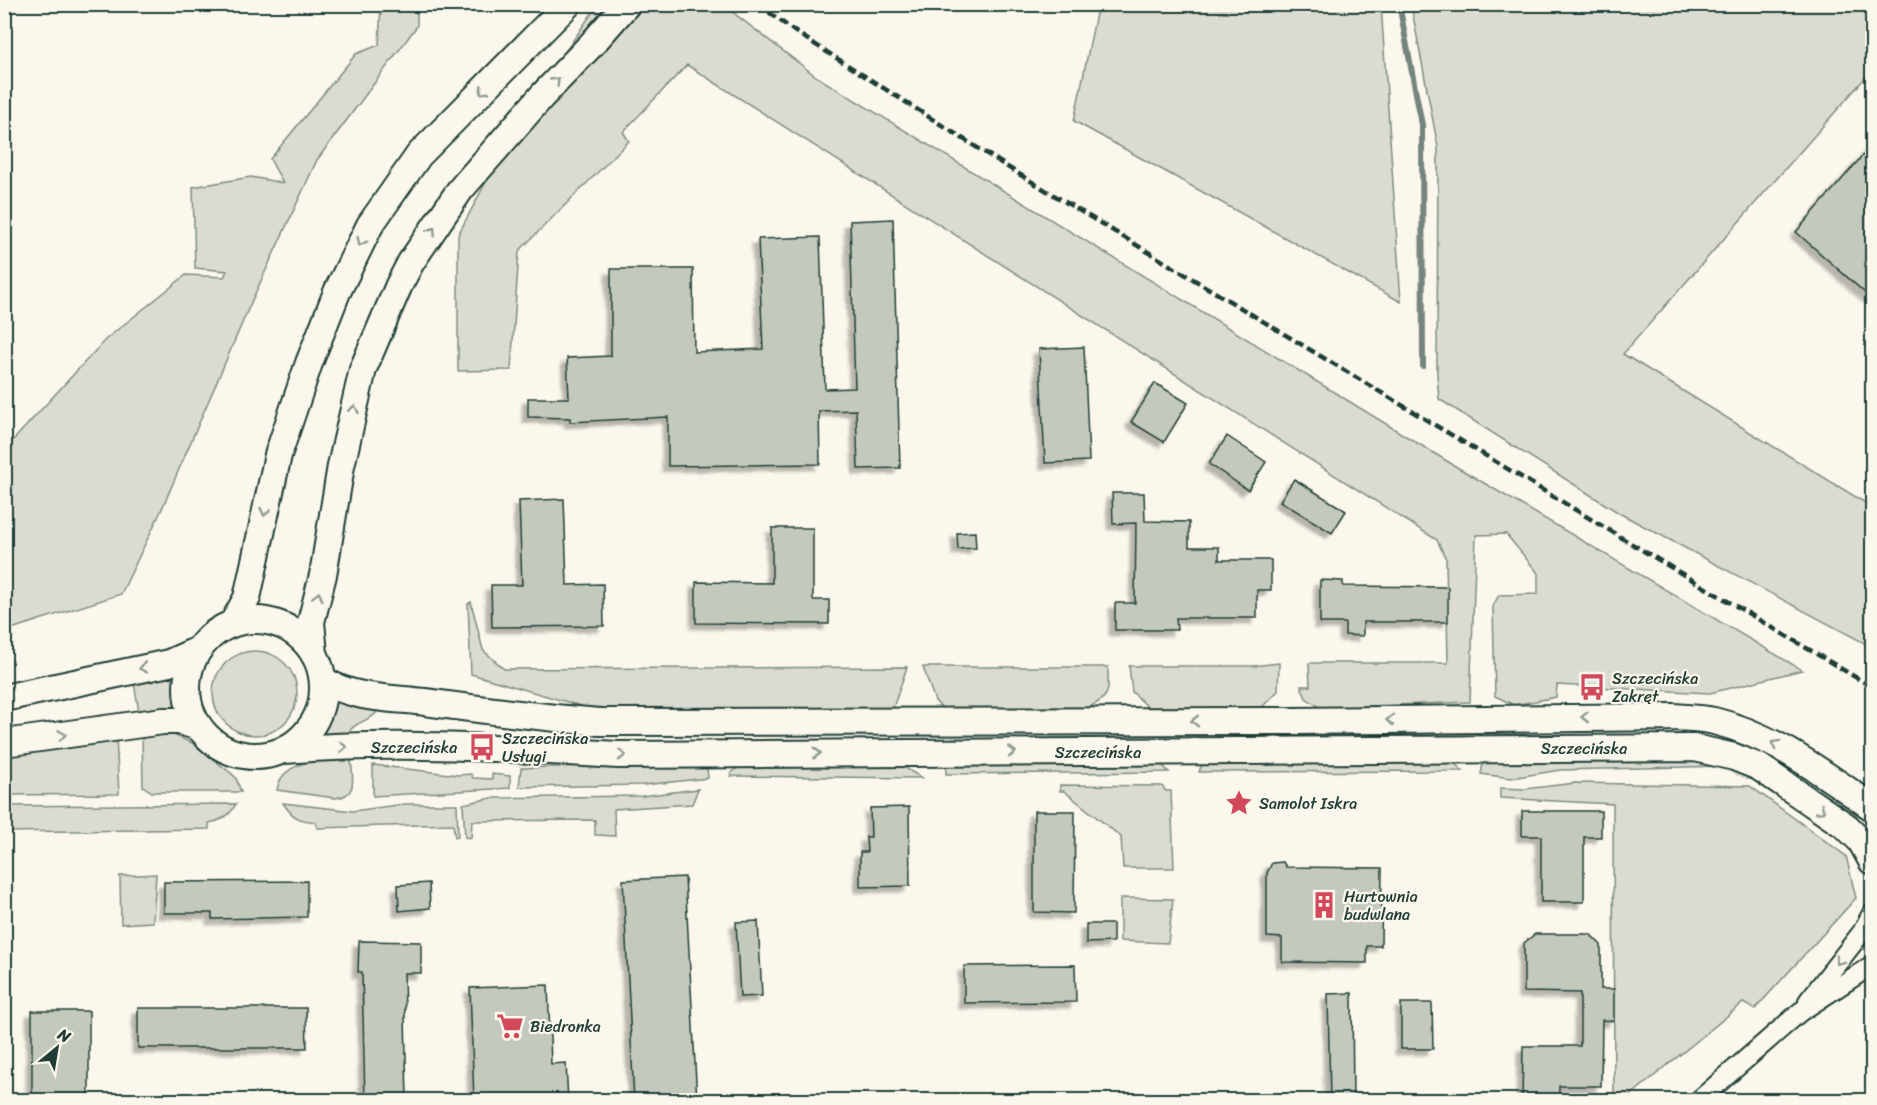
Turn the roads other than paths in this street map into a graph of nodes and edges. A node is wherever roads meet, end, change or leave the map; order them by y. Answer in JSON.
{"nodes":[{"id":1,"x":568,"y":4,"type":"edge"},
{"id":2,"x":627,"y":4,"type":"edge"},
{"id":3,"x":233,"y":623,"type":"junction"},
{"id":4,"x":198,"y":650,"type":"junction"},
{"id":5,"x":314,"y":654,"type":"junction"},
{"id":6,"x":323,"y":680,"type":"junction"},
{"id":7,"x":4,"y":698,"type":"edge"},
{"id":8,"x":199,"y":727,"type":"junction"},
{"id":9,"x":4,"y":743,"type":"edge"},
{"id":10,"x":285,"y":750,"type":"junction"},
{"id":11,"x":1872,"y":807,"type":"edge"},
{"id":12,"x":1872,"y":861,"type":"edge"},
{"id":13,"x":1872,"y":913,"type":"edge"},
{"id":14,"x":1872,"y":964,"type":"edge"},
{"id":15,"x":1800,"y":1012,"type":"junction"},
{"id":16,"x":1699,"y":1101,"type":"edge"}],
"edges":[{"from":1,"to":3,"type":"main road","one_way":true},
{"from":5,"to":2,"type":"main road","one_way":true},
{"from":3,"to":4,"type":"main road"},
{"from":3,"to":5,"type":"main road"},
{"from":4,"to":7,"type":"main road","one_way":true},
{"from":4,"to":8,"type":"main road"},
{"from":5,"to":6,"type":"main road"},
{"from":6,"to":10,"type":"main road"},
{"from":11,"to":6,"type":"main road","name":"Szczecińska","one_way":true},
{"from":9,"to":8,"type":"main road","one_way":true},
{"from":8,"to":10,"type":"main road"},
{"from":10,"to":12,"type":"main road","name":"Szczecińska","one_way":true},
{"from":13,"to":15,"type":"street","one_way":true},
{"from":14,"to":15,"type":"street"},
{"from":15,"to":16,"type":"street"}]}
